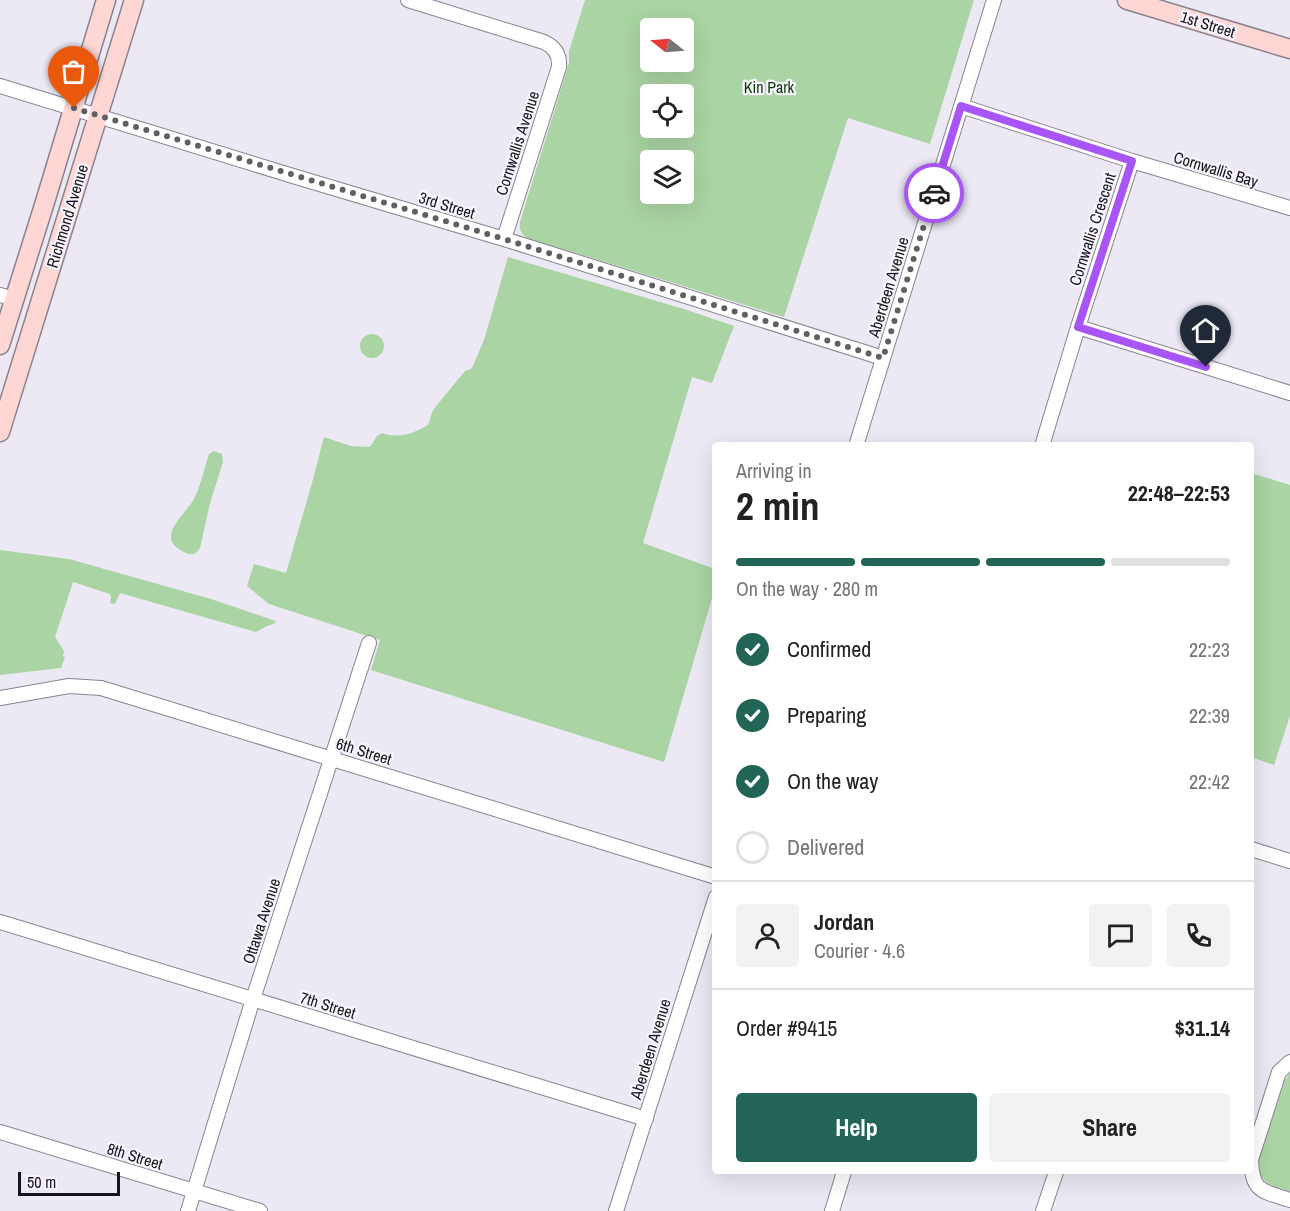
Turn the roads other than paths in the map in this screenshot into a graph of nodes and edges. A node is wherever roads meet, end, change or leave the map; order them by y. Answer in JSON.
{"nodes":[{"id":1,"x":106,"y":0,"type":"edge"},
{"id":2,"x":134,"y":0,"type":"edge"},
{"id":3,"x":408,"y":0,"type":"edge"},
{"id":4,"x":994,"y":0,"type":"edge"},
{"id":5,"x":1127,"y":0,"type":"edge"},
{"id":6,"x":1290,"y":49,"type":"edge"},
{"id":7,"x":0,"y":86,"type":"edge"},
{"id":8,"x":961,"y":106,"type":"junction"},
{"id":9,"x":74,"y":108,"type":"junction"},
{"id":10,"x":98,"y":116,"type":"junction"},
{"id":11,"x":1132,"y":161,"type":"junction"},
{"id":12,"x":1290,"y":208,"type":"edge"},
{"id":13,"x":504,"y":239,"type":"junction"},
{"id":14,"x":7,"y":297,"type":"edge"},
{"id":15,"x":1078,"y":327,"type":"junction"},
{"id":16,"x":0,"y":345,"type":"edge"},
{"id":17,"x":883,"y":358,"type":"junction"},
{"id":18,"x":1290,"y":393,"type":"edge"},
{"id":19,"x":0,"y":432,"type":"edge"},
{"id":20,"x":857,"y":442,"type":"edge"},
{"id":21,"x":1043,"y":442,"type":"edge"},
{"id":22,"x":369,"y":643,"type":"dead end"},
{"id":23,"x":0,"y":698,"type":"edge"},
{"id":24,"x":331,"y":758,"type":"junction"},
{"id":25,"x":1254,"y":850,"type":"edge"},
{"id":26,"x":1290,"y":861,"type":"edge"},
{"id":27,"x":712,"y":876,"type":"edge"},
{"id":28,"x":712,"y":910,"type":"edge"},
{"id":29,"x":0,"y":922,"type":"edge"},
{"id":30,"x":253,"y":999,"type":"junction"},
{"id":31,"x":1290,"y":1062,"type":"edge"},
{"id":32,"x":646,"y":1119,"type":"junction"},
{"id":33,"x":0,"y":1132,"type":"edge"},
{"id":34,"x":1254,"y":1150,"type":"edge"},
{"id":35,"x":843,"y":1174,"type":"edge"},
{"id":36,"x":1055,"y":1174,"type":"edge"},
{"id":37,"x":1252,"y":1174,"type":"edge"},
{"id":38,"x":195,"y":1191,"type":"junction"},
{"id":39,"x":1290,"y":1200,"type":"edge"},
{"id":40,"x":189,"y":1211,"type":"edge"},
{"id":41,"x":260,"y":1211,"type":"edge"},
{"id":42,"x":616,"y":1211,"type":"edge"},
{"id":43,"x":832,"y":1211,"type":"edge"},
{"id":44,"x":1043,"y":1211,"type":"edge"}],
"edges":[{"from":1,"to":9,"type":"main road","name":"Richmond Avenue"},
{"from":2,"to":10,"type":"main road","name":"Richmond Avenue"},
{"from":3,"to":13,"type":"street","name":"Cornwallis Avenue"},
{"from":4,"to":8,"type":"street","name":"Aberdeen Avenue"},
{"from":5,"to":6,"type":"main road","name":"1st Street"},
{"from":7,"to":9,"type":"street","name":"3rd Street"},
{"from":8,"to":11,"type":"street","name":"Cornwallis Crescent"},
{"from":8,"to":17,"type":"street","name":"Aberdeen Avenue"},
{"from":9,"to":10,"type":"street","name":"3rd Street"},
{"from":9,"to":14,"type":"main road","name":"Richmond Avenue"},
{"from":10,"to":13,"type":"street","name":"3rd Street"},
{"from":10,"to":19,"type":"main road","name":"Richmond Avenue"},
{"from":11,"to":12,"type":"street","name":"Cornwallis Bay"},
{"from":11,"to":15,"type":"street","name":"Cornwallis Crescent"},
{"from":13,"to":17,"type":"street","name":"3rd Street"},
{"from":14,"to":16,"type":"main road","name":"Richmond Avenue"},
{"from":15,"to":18,"type":"street"},
{"from":15,"to":21,"type":"street","name":"Cornwallis Crescent"},
{"from":17,"to":20,"type":"street","name":"Aberdeen Avenue"},
{"from":22,"to":24,"type":"street","name":"Ottawa Avenue"},
{"from":23,"to":24,"type":"street","name":"6th Street"},
{"from":24,"to":27,"type":"street","name":"6th Street"},
{"from":24,"to":30,"type":"street","name":"Ottawa Avenue"},
{"from":25,"to":26,"type":"street"},
{"from":28,"to":32,"type":"street","name":"Aberdeen Avenue"},
{"from":29,"to":30,"type":"street","name":"7th Street"},
{"from":30,"to":32,"type":"street","name":"7th Street"},
{"from":30,"to":38,"type":"street","name":"Ottawa Avenue"},
{"from":31,"to":34,"type":"street"},
{"from":32,"to":42,"type":"street","name":"Aberdeen Avenue"},
{"from":33,"to":38,"type":"street","name":"8th Street"},
{"from":35,"to":43,"type":"street"},
{"from":36,"to":44,"type":"street"},
{"from":37,"to":39,"type":"street"},
{"from":38,"to":40,"type":"street","name":"Ottawa Avenue"},
{"from":38,"to":41,"type":"street","name":"8th Street"}]}
